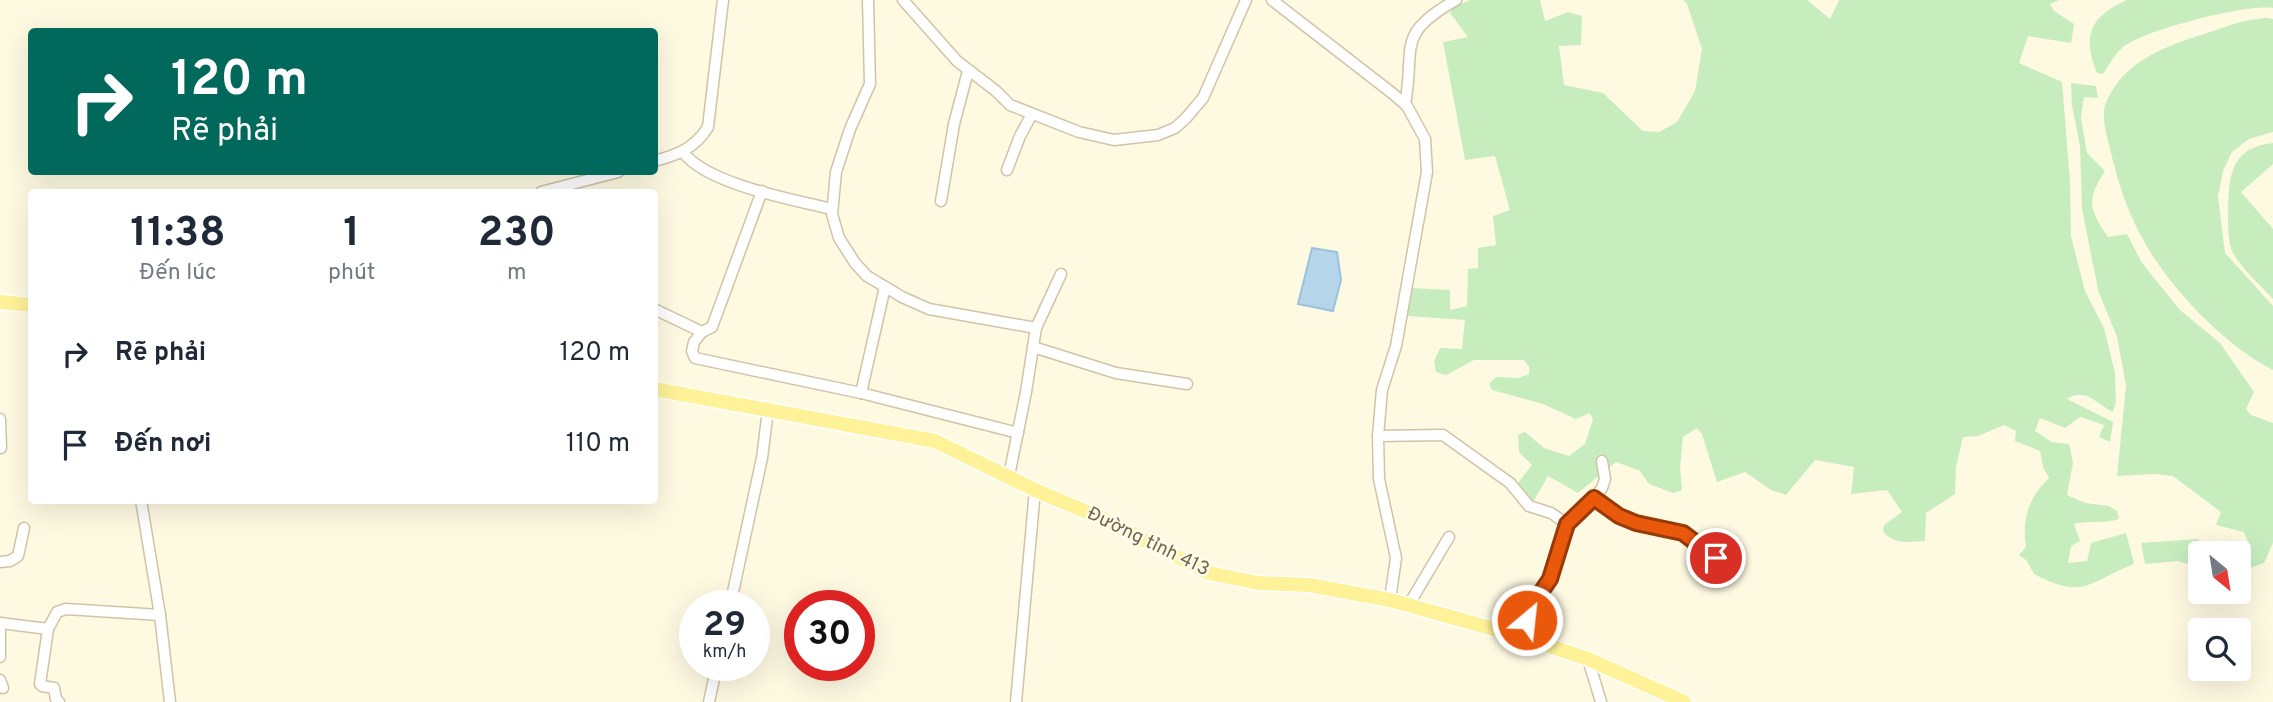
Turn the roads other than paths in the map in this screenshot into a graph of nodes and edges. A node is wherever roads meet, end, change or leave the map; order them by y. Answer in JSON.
{"nodes":[{"id":1,"x":723,"y":0,"type":"edge"},
{"id":2,"x":868,"y":0,"type":"edge"},
{"id":3,"x":903,"y":0,"type":"edge"},
{"id":4,"x":1246,"y":0,"type":"edge"},
{"id":5,"x":1272,"y":0,"type":"edge"},
{"id":6,"x":1456,"y":0,"type":"edge"},
{"id":7,"x":968,"y":71,"type":"junction"},
{"id":8,"x":1405,"y":104,"type":"junction"},
{"id":9,"x":1032,"y":114,"type":"junction"},
{"id":10,"x":683,"y":152,"type":"junction"},
{"id":11,"x":658,"y":160,"type":"edge"},
{"id":12,"x":1007,"y":170,"type":"dead end"},
{"id":13,"x":611,"y":175,"type":"edge"},
{"id":14,"x":581,"y":187,"type":"edge"},
{"id":15,"x":762,"y":191,"type":"junction"},
{"id":16,"x":941,"y":201,"type":"dead end"},
{"id":17,"x":832,"y":209,"type":"junction"},
{"id":18,"x":1061,"y":274,"type":"dead end"},
{"id":19,"x":885,"y":287,"type":"junction"},
{"id":20,"x":0,"y":302,"type":"edge"},
{"id":21,"x":28,"y":305,"type":"edge"},
{"id":22,"x":658,"y":311,"type":"edge"},
{"id":23,"x":1036,"y":328,"type":"junction"},
{"id":24,"x":702,"y":332,"type":"junction"},
{"id":25,"x":1032,"y":347,"type":"junction"},
{"id":26,"x":1187,"y":384,"type":"dead end"},
{"id":27,"x":658,"y":390,"type":"edge"},
{"id":28,"x":861,"y":393,"type":"junction"},
{"id":29,"x":768,"y":410,"type":"junction"},
{"id":30,"x":0,"y":419,"type":"edge"},
{"id":31,"x":1018,"y":433,"type":"junction"},
{"id":32,"x":1378,"y":436,"type":"junction"},
{"id":33,"x":1,"y":448,"type":"edge"},
{"id":34,"x":1602,"y":461,"type":"dead end"},
{"id":35,"x":1009,"y":476,"type":"junction"},
{"id":36,"x":1035,"y":490,"type":"junction"},
{"id":37,"x":1594,"y":498,"type":"junction"},
{"id":38,"x":142,"y":504,"type":"edge"},
{"id":39,"x":1567,"y":524,"type":"junction"},
{"id":40,"x":24,"y":528,"type":"dead end"},
{"id":41,"x":1450,"y":537,"type":"dead end"},
{"id":42,"x":1716,"y":558,"type":"dead end"},
{"id":43,"x":0,"y":562,"type":"edge"},
{"id":44,"x":733,"y":590,"type":"edge"},
{"id":45,"x":1390,"y":600,"type":"junction"},
{"id":46,"x":1408,"y":606,"type":"junction"},
{"id":47,"x":160,"y":615,"type":"junction"},
{"id":48,"x":1,"y":623,"type":"edge"},
{"id":49,"x":46,"y":629,"type":"junction"},
{"id":50,"x":1519,"y":636,"type":"junction"},
{"id":51,"x":0,"y":657,"type":"edge"},
{"id":52,"x":1588,"y":659,"type":"junction"},
{"id":53,"x":714,"y":681,"type":"edge"},
{"id":54,"x":57,"y":701,"type":"edge"},
{"id":55,"x":170,"y":702,"type":"edge"},
{"id":56,"x":709,"y":702,"type":"edge"},
{"id":57,"x":1016,"y":702,"type":"edge"},
{"id":58,"x":1601,"y":702,"type":"edge"},
{"id":59,"x":1684,"y":702,"type":"edge"}],
"edges":[{"from":1,"to":10,"type":"street"},
{"from":2,"to":17,"type":"street"},
{"from":3,"to":7,"type":"street"},
{"from":4,"to":9,"type":"street"},
{"from":5,"to":8,"type":"street"},
{"from":6,"to":8,"type":"street"},
{"from":7,"to":9,"type":"street"},
{"from":7,"to":16,"type":"street"},
{"from":8,"to":32,"type":"street"},
{"from":9,"to":12,"type":"street"},
{"from":10,"to":11,"type":"street"},
{"from":10,"to":15,"type":"street"},
{"from":13,"to":14,"type":"street"},
{"from":15,"to":17,"type":"street"},
{"from":15,"to":24,"type":"street"},
{"from":17,"to":19,"type":"street"},
{"from":18,"to":23,"type":"street"},
{"from":19,"to":23,"type":"street"},
{"from":19,"to":28,"type":"street"},
{"from":20,"to":21,"type":"main road"},
{"from":22,"to":24,"type":"street"},
{"from":23,"to":25,"type":"street"},
{"from":24,"to":28,"type":"street"},
{"from":25,"to":26,"type":"street"},
{"from":25,"to":31,"type":"street"},
{"from":27,"to":29,"type":"main road","name":"Đường tỉnh 413"},
{"from":28,"to":31,"type":"street"},
{"from":29,"to":35,"type":"main road","name":"Đường tỉnh 413"},
{"from":29,"to":44,"type":"street"},
{"from":30,"to":33,"type":"street"},
{"from":31,"to":35,"type":"street"},
{"from":32,"to":39,"type":"street"},
{"from":32,"to":45,"type":"street"},
{"from":34,"to":37,"type":"street"},
{"from":35,"to":36,"type":"main road","name":"Đường tỉnh 413"},
{"from":36,"to":45,"type":"main road","name":"Đường tỉnh 413"},
{"from":36,"to":57,"type":"street"},
{"from":37,"to":39,"type":"street"},
{"from":37,"to":42,"type":"street"},
{"from":38,"to":47,"type":"street"},
{"from":39,"to":50,"type":"street"},
{"from":40,"to":43,"type":"street"},
{"from":41,"to":46,"type":"street"},
{"from":45,"to":46,"type":"main road","name":"Đường tỉnh 413"},
{"from":46,"to":50,"type":"main road","name":"Đường tỉnh 413"},
{"from":47,"to":49,"type":"street"},
{"from":47,"to":55,"type":"street"},
{"from":48,"to":49,"type":"street"},
{"from":48,"to":51,"type":"street"},
{"from":49,"to":54,"type":"street"},
{"from":50,"to":52,"type":"main road","name":"Đường tỉnh 413"},
{"from":52,"to":58,"type":"street"},
{"from":52,"to":59,"type":"main road","name":"Đường tỉnh 413"},
{"from":53,"to":56,"type":"street"}]}
